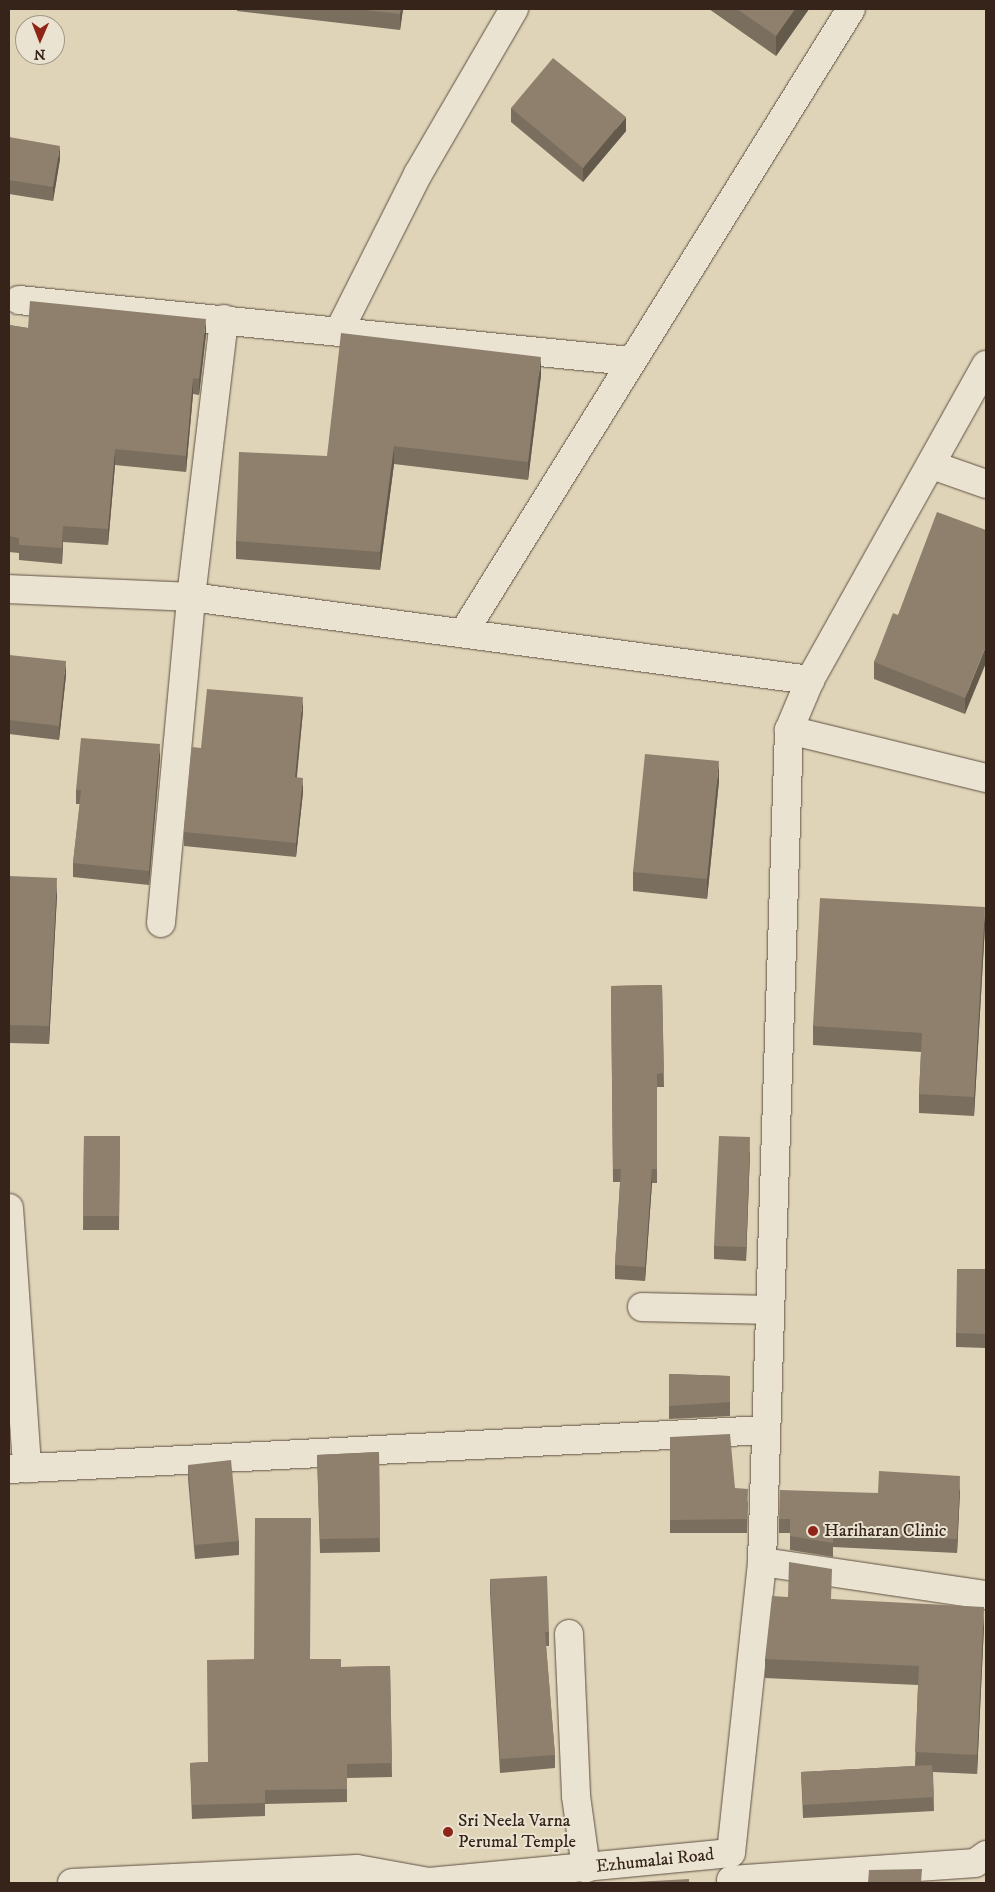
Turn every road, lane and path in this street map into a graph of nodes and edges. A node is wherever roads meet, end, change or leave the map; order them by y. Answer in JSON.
{"nodes":[{"id":1,"x":514,"y":9,"type":"edge"},
{"id":2,"x":851,"y":9,"type":"edge"},
{"id":3,"x":19,"y":300,"type":"dead end"},
{"id":4,"x":224,"y":319,"type":"junction"},
{"id":5,"x":339,"y":331,"type":"junction"},
{"id":6,"x":630,"y":361,"type":"junction"},
{"id":7,"x":986,"y":365,"type":"edge"},
{"id":8,"x":932,"y":465,"type":"junction"},
{"id":9,"x":986,"y":484,"type":"edge"},
{"id":10,"x":9,"y":589,"type":"edge"},
{"id":11,"x":191,"y":597,"type":"junction"},
{"id":12,"x":464,"y":632,"type":"junction"},
{"id":13,"x":810,"y":680,"type":"junction"},
{"id":14,"x":789,"y":730,"type":"junction"},
{"id":15,"x":986,"y":778,"type":"edge"},
{"id":16,"x":161,"y":923,"type":"dead end"},
{"id":17,"x":9,"y":1208,"type":"edge"},
{"id":18,"x":642,"y":1306,"type":"dead end"},
{"id":19,"x":770,"y":1310,"type":"junction"},
{"id":20,"x":766,"y":1430,"type":"junction"},
{"id":21,"x":18,"y":1469,"type":"edge"},
{"id":22,"x":762,"y":1562,"type":"junction"},
{"id":23,"x":986,"y":1596,"type":"edge"},
{"id":24,"x":569,"y":1634,"type":"dead end"},
{"id":25,"x":986,"y":1855,"type":"edge"},
{"id":26,"x":586,"y":1868,"type":"junction"},
{"id":27,"x":731,"y":1872,"type":"edge"},
{"id":28,"x":72,"y":1883,"type":"edge"}],
"edges":[{"from":1,"to":5,"type":"street"},
{"from":2,"to":6,"type":"street"},
{"from":3,"to":4,"type":"street"},
{"from":4,"to":5,"type":"street"},
{"from":4,"to":11,"type":"street"},
{"from":5,"to":6,"type":"street"},
{"from":6,"to":12,"type":"street"},
{"from":7,"to":8,"type":"street"},
{"from":8,"to":9,"type":"street"},
{"from":8,"to":13,"type":"street"},
{"from":10,"to":11,"type":"street"},
{"from":11,"to":12,"type":"street"},
{"from":11,"to":16,"type":"street"},
{"from":12,"to":13,"type":"street"},
{"from":13,"to":14,"type":"street"},
{"from":14,"to":15,"type":"street"},
{"from":14,"to":19,"type":"street"},
{"from":17,"to":21,"type":"street"},
{"from":18,"to":19,"type":"street"},
{"from":19,"to":20,"type":"street"},
{"from":20,"to":21,"type":"street"},
{"from":20,"to":22,"type":"street"},
{"from":22,"to":23,"type":"street"},
{"from":22,"to":27,"type":"street"},
{"from":24,"to":26,"type":"street"},
{"from":25,"to":27,"type":"street","name":"Ezhumalai Road"},
{"from":26,"to":27,"type":"street","name":"Ezhumalai Road"},
{"from":26,"to":28,"type":"street","name":"Ezhumalai Road"}]}
